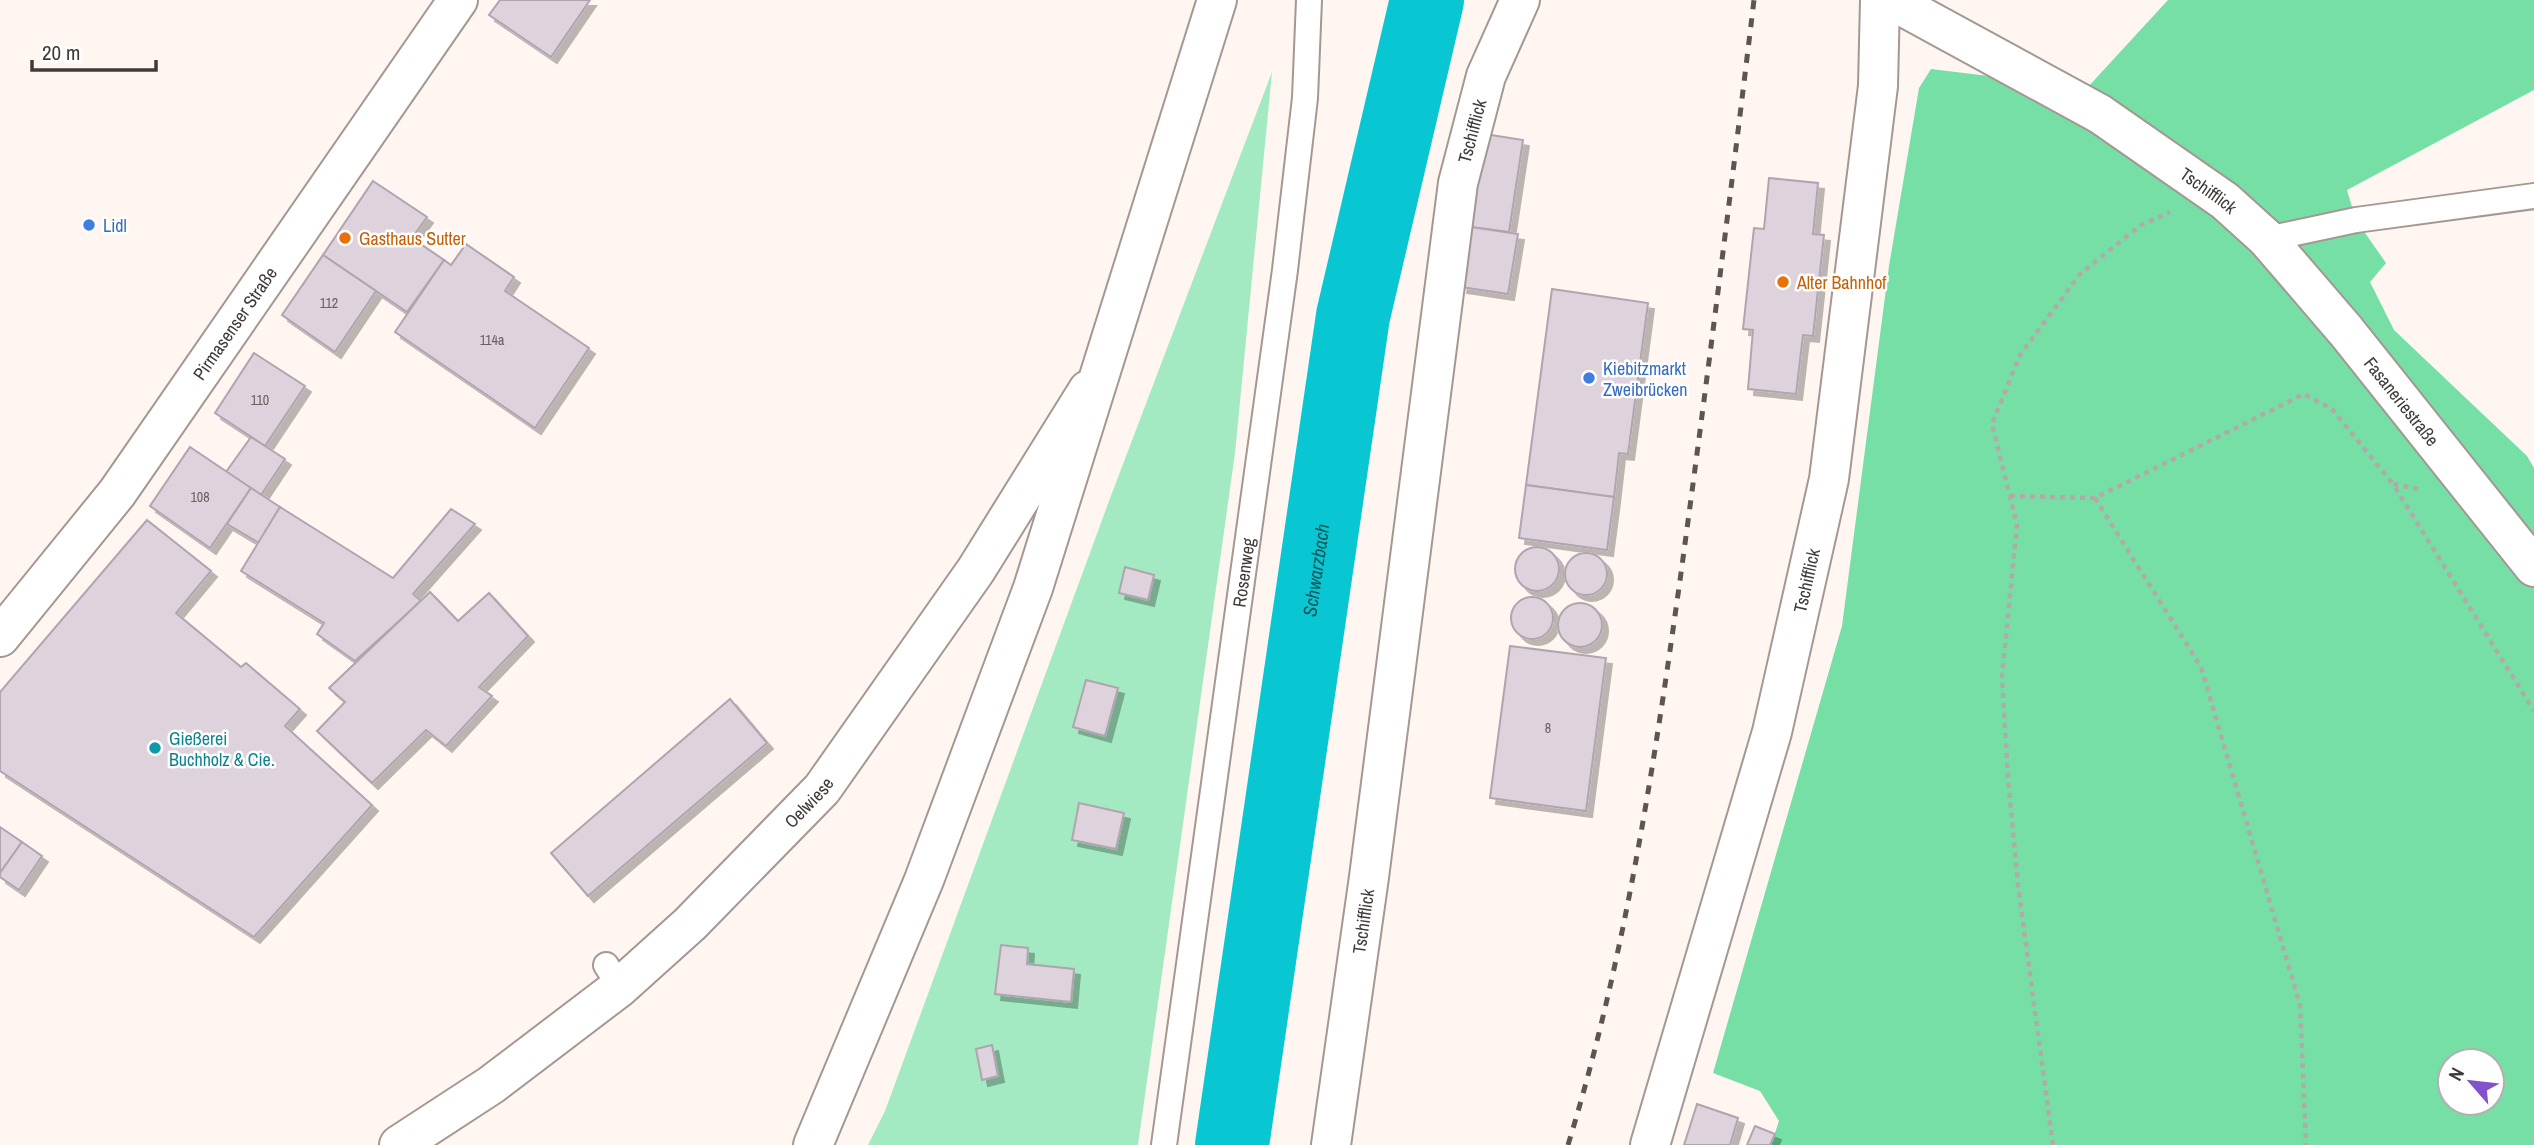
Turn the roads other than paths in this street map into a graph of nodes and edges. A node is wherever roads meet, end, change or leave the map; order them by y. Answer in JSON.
{"nodes":[{"id":1,"x":458,"y":0,"type":"edge"},
{"id":2,"x":1217,"y":0,"type":"edge"},
{"id":3,"x":1309,"y":0,"type":"edge"},
{"id":4,"x":1520,"y":0,"type":"edge"},
{"id":5,"x":1880,"y":0,"type":"edge"},
{"id":6,"x":1891,"y":0,"type":"edge"},
{"id":7,"x":2534,"y":196,"type":"edge"},
{"id":8,"x":2267,"y":239,"type":"junction"},
{"id":9,"x":1107,"y":360,"type":"junction"},
{"id":10,"x":2534,"y":567,"type":"edge"},
{"id":11,"x":0,"y":638,"type":"edge"},
{"id":12,"x":400,"y":1145,"type":"edge"},
{"id":13,"x":813,"y":1145,"type":"edge"},
{"id":14,"x":1164,"y":1145,"type":"edge"},
{"id":15,"x":1331,"y":1145,"type":"edge"},
{"id":16,"x":1650,"y":1145,"type":"edge"}],
"edges":[{"from":1,"to":11,"type":"street","name":"Pirmasenser Straße"},
{"from":2,"to":9,"type":"street"},
{"from":3,"to":14,"type":"lane","name":"Rosenweg"},
{"from":4,"to":15,"type":"street","name":"Tschifflick"},
{"from":5,"to":16,"type":"street","name":"Tschifflick"},
{"from":6,"to":8,"type":"street","name":"Tschifflick"},
{"from":7,"to":8,"type":"lane"},
{"from":8,"to":10,"type":"street","name":"Fasaneriestraße"},
{"from":9,"to":12,"type":"street","name":"Oelwiese"},
{"from":9,"to":13,"type":"street"}]}
